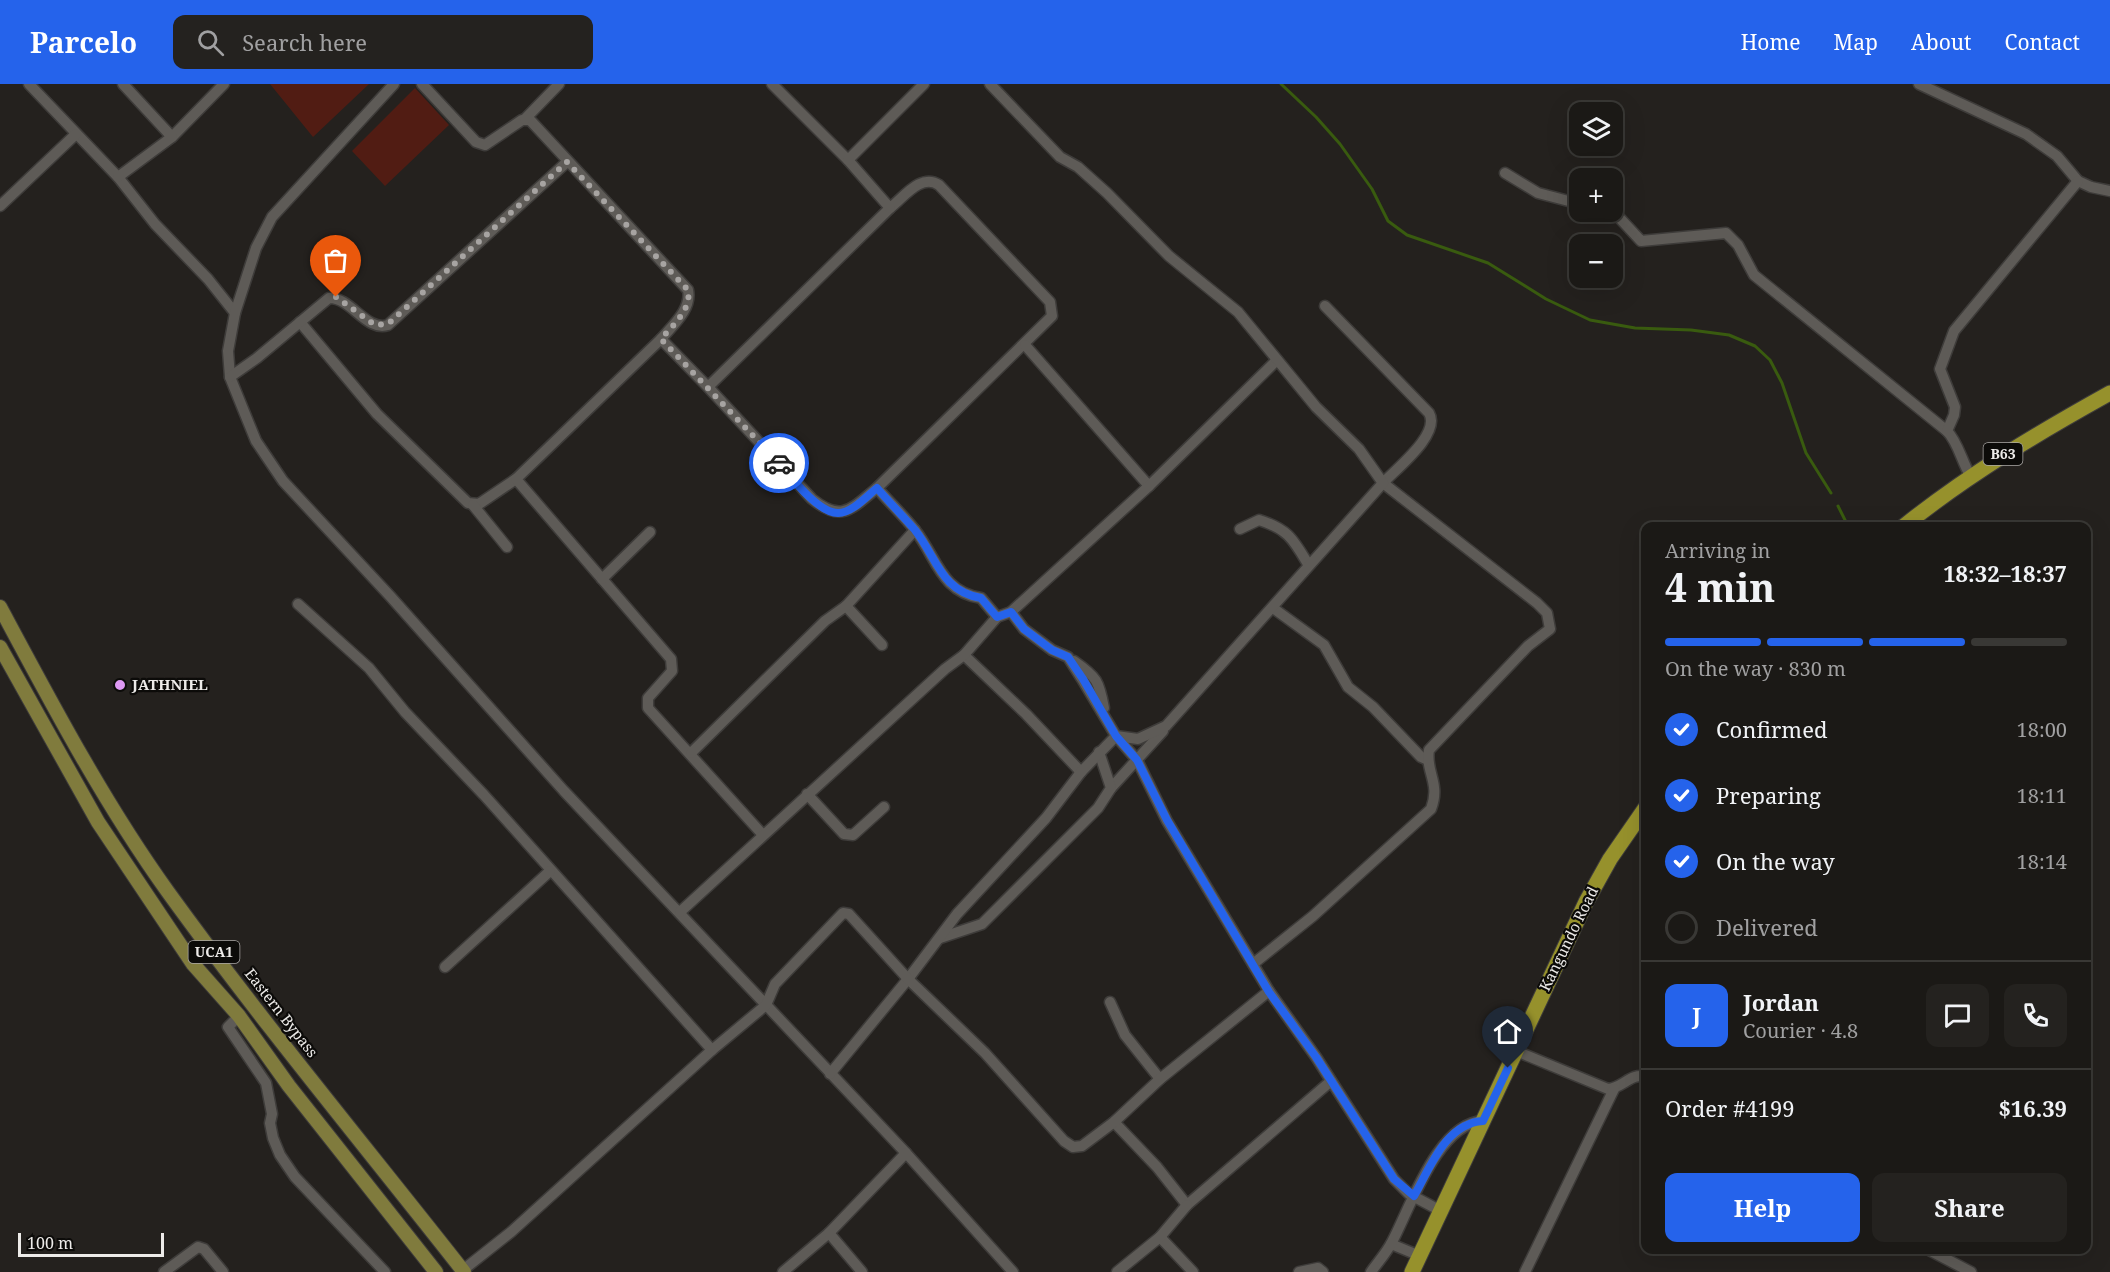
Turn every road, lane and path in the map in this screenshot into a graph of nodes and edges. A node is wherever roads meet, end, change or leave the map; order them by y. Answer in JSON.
{"nodes":[{"id":1,"x":29,"y":84,"type":"edge"},
{"id":2,"x":123,"y":84,"type":"edge"},
{"id":3,"x":224,"y":84,"type":"edge"},
{"id":4,"x":394,"y":84,"type":"edge"},
{"id":5,"x":422,"y":84,"type":"edge"},
{"id":6,"x":559,"y":84,"type":"edge"},
{"id":7,"x":772,"y":84,"type":"edge"},
{"id":8,"x":924,"y":84,"type":"edge"},
{"id":9,"x":990,"y":84,"type":"edge"},
{"id":10,"x":1919,"y":84,"type":"edge"},
{"id":11,"x":525,"y":119,"type":"junction"},
{"id":12,"x":76,"y":134,"type":"junction"},
{"id":13,"x":172,"y":137,"type":"junction"},
{"id":14,"x":848,"y":160,"type":"junction"},
{"id":15,"x":567,"y":162,"type":"junction"},
{"id":16,"x":1504,"y":173,"type":"dead end"},
{"id":17,"x":118,"y":177,"type":"junction"},
{"id":18,"x":2078,"y":181,"type":"junction"},
{"id":19,"x":2110,"y":190,"type":"edge"},
{"id":20,"x":1569,"y":201,"type":"edge"},
{"id":21,"x":0,"y":206,"type":"edge"},
{"id":22,"x":890,"y":208,"type":"junction"},
{"id":23,"x":1623,"y":222,"type":"edge"},
{"id":24,"x":1325,"y":306,"type":"dead end"},
{"id":25,"x":235,"y":313,"type":"junction"},
{"id":26,"x":300,"y":322,"type":"junction"},
{"id":27,"x":661,"y":339,"type":"junction"},
{"id":28,"x":1025,"y":345,"type":"junction"},
{"id":29,"x":1277,"y":360,"type":"junction"},
{"id":30,"x":230,"y":377,"type":"junction"},
{"id":31,"x":708,"y":387,"type":"junction"},
{"id":32,"x":2110,"y":393,"type":"edge"},
{"id":33,"x":1947,"y":431,"type":"junction"},
{"id":34,"x":1970,"y":476,"type":"junction"},
{"id":35,"x":516,"y":478,"type":"junction"},
{"id":36,"x":1383,"y":483,"type":"junction"},
{"id":37,"x":1149,"y":486,"type":"junction"},
{"id":38,"x":877,"y":488,"type":"junction"},
{"id":39,"x":473,"y":505,"type":"junction"},
{"id":40,"x":1909,"y":522,"type":"edge"},
{"id":41,"x":1240,"y":529,"type":"dead end"},
{"id":42,"x":915,"y":530,"type":"junction"},
{"id":43,"x":650,"y":532,"type":"dead end"},
{"id":44,"x":507,"y":547,"type":"dead end"},
{"id":45,"x":1308,"y":564,"type":"junction"},
{"id":46,"x":602,"y":579,"type":"junction"},
{"id":47,"x":298,"y":604,"type":"dead end"},
{"id":48,"x":846,"y":606,"type":"junction"},
{"id":49,"x":0,"y":607,"type":"edge"},
{"id":50,"x":1273,"y":608,"type":"junction"},
{"id":51,"x":1011,"y":612,"type":"junction"},
{"id":52,"x":997,"y":617,"type":"junction"},
{"id":53,"x":882,"y":645,"type":"dead end"},
{"id":54,"x":0,"y":647,"type":"edge"},
{"id":55,"x":964,"y":655,"type":"junction"},
{"id":56,"x":1167,"y":726,"type":"junction"},
{"id":57,"x":1116,"y":736,"type":"junction"},
{"id":58,"x":691,"y":753,"type":"junction"},
{"id":59,"x":1099,"y":753,"type":"junction"},
{"id":60,"x":1137,"y":760,"type":"junction"},
{"id":61,"x":1428,"y":760,"type":"junction"},
{"id":62,"x":1081,"y":772,"type":"junction"},
{"id":63,"x":1111,"y":788,"type":"junction"},
{"id":64,"x":807,"y":794,"type":"junction"},
{"id":65,"x":884,"y":807,"type":"dead end"},
{"id":66,"x":1641,"y":814,"type":"edge"},
{"id":67,"x":763,"y":835,"type":"junction"},
{"id":68,"x":550,"y":870,"type":"junction"},
{"id":69,"x":680,"y":912,"type":"junction"},
{"id":70,"x":940,"y":938,"type":"junction"},
{"id":71,"x":1253,"y":964,"type":"junction"},
{"id":72,"x":445,"y":968,"type":"dead end"},
{"id":73,"x":908,"y":979,"type":"junction"},
{"id":74,"x":1269,"y":992,"type":"junction"},
{"id":75,"x":1110,"y":1002,"type":"dead end"},
{"id":76,"x":766,"y":1005,"type":"junction"},
{"id":77,"x":239,"y":1016,"type":"junction"},
{"id":78,"x":712,"y":1050,"type":"junction"},
{"id":79,"x":1516,"y":1051,"type":"junction"},
{"id":80,"x":830,"y":1074,"type":"junction"},
{"id":81,"x":1641,"y":1077,"type":"edge"},
{"id":82,"x":1160,"y":1079,"type":"junction"},
{"id":83,"x":1331,"y":1081,"type":"junction"},
{"id":84,"x":1614,"y":1089,"type":"junction"},
{"id":85,"x":1483,"y":1121,"type":"junction"},
{"id":86,"x":1114,"y":1122,"type":"junction"},
{"id":87,"x":906,"y":1153,"type":"junction"},
{"id":88,"x":1414,"y":1196,"type":"junction"},
{"id":89,"x":1187,"y":1205,"type":"junction"},
{"id":90,"x":1441,"y":1211,"type":"junction"},
{"id":91,"x":829,"y":1233,"type":"junction"},
{"id":92,"x":1160,"y":1237,"type":"junction"},
{"id":93,"x":441,"y":1244,"type":"junction"},
{"id":94,"x":1391,"y":1244,"type":"junction"},
{"id":95,"x":1937,"y":1254,"type":"edge"},
{"id":96,"x":1420,"y":1256,"type":"junction"},
{"id":97,"x":424,"y":1258,"type":"junction"},
{"id":98,"x":464,"y":1271,"type":"edge"},
{"id":99,"x":164,"y":1272,"type":"edge"},
{"id":100,"x":223,"y":1272,"type":"edge"},
{"id":101,"x":385,"y":1272,"type":"edge"},
{"id":102,"x":436,"y":1272,"type":"edge"},
{"id":103,"x":783,"y":1272,"type":"edge"},
{"id":104,"x":862,"y":1272,"type":"edge"},
{"id":105,"x":1013,"y":1272,"type":"edge"},
{"id":106,"x":1117,"y":1272,"type":"edge"},
{"id":107,"x":1193,"y":1272,"type":"edge"},
{"id":108,"x":1299,"y":1272,"type":"edge"},
{"id":109,"x":1323,"y":1272,"type":"edge"},
{"id":110,"x":1371,"y":1272,"type":"edge"},
{"id":111,"x":1412,"y":1272,"type":"edge"},
{"id":112,"x":1525,"y":1272,"type":"edge"},
{"id":113,"x":1971,"y":1272,"type":"edge"}],
"edges":[{"from":1,"to":12,"type":"street"},
{"from":2,"to":13,"type":"street"},
{"from":3,"to":13,"type":"street"},
{"from":4,"to":25,"type":"street"},
{"from":5,"to":11,"type":"street"},
{"from":6,"to":11,"type":"street"},
{"from":7,"to":14,"type":"street"},
{"from":8,"to":14,"type":"street"},
{"from":9,"to":29,"type":"street"},
{"from":10,"to":18,"type":"street"},
{"from":11,"to":15,"type":"street"},
{"from":12,"to":17,"type":"street"},
{"from":12,"to":21,"type":"street"},
{"from":13,"to":17,"type":"street"},
{"from":14,"to":22,"type":"street"},
{"from":15,"to":26,"type":"street"},
{"from":15,"to":27,"type":"street"},
{"from":16,"to":20,"type":"street"},
{"from":17,"to":25,"type":"street"},
{"from":18,"to":19,"type":"street"},
{"from":18,"to":33,"type":"street"},
{"from":22,"to":28,"type":"street"},
{"from":22,"to":31,"type":"street"},
{"from":23,"to":33,"type":"street"},
{"from":24,"to":36,"type":"street"},
{"from":25,"to":30,"type":"street"},
{"from":26,"to":30,"type":"street"},
{"from":26,"to":39,"type":"street"},
{"from":27,"to":31,"type":"street"},
{"from":27,"to":35,"type":"street"},
{"from":28,"to":37,"type":"street"},
{"from":28,"to":38,"type":"street"},
{"from":29,"to":36,"type":"street"},
{"from":29,"to":37,"type":"street"},
{"from":30,"to":69,"type":"street"},
{"from":31,"to":38,"type":"street"},
{"from":32,"to":34,"type":"highway","number":"B63"},
{"from":33,"to":34,"type":"street"},
{"from":34,"to":40,"type":"highway","number":"B63"},
{"from":35,"to":39,"type":"street"},
{"from":35,"to":46,"type":"street"},
{"from":36,"to":45,"type":"street"},
{"from":36,"to":61,"type":"street"},
{"from":37,"to":51,"type":"street"},
{"from":38,"to":42,"type":"street"},
{"from":39,"to":44,"type":"street"},
{"from":41,"to":45,"type":"street"},
{"from":42,"to":48,"type":"street"},
{"from":42,"to":52,"type":"street"},
{"from":43,"to":46,"type":"street"},
{"from":45,"to":50,"type":"street"},
{"from":46,"to":58,"type":"street"},
{"from":47,"to":68,"type":"street"},
{"from":48,"to":53,"type":"street"},
{"from":48,"to":58,"type":"street"},
{"from":49,"to":93,"type":"main road","name":"Eastern Bypass","number":"UCA1"},
{"from":50,"to":56,"type":"street"},
{"from":50,"to":61,"type":"street"},
{"from":51,"to":52,"type":"street"},
{"from":51,"to":57,"type":"street"},
{"from":52,"to":55,"type":"street"},
{"from":54,"to":77,"type":"main road","number":"UCA1"},
{"from":55,"to":62,"type":"street"},
{"from":55,"to":64,"type":"street"},
{"from":56,"to":57,"type":"street"},
{"from":56,"to":60,"type":"street"},
{"from":57,"to":59,"type":"street"},
{"from":57,"to":60,"type":"street"},
{"from":58,"to":67,"type":"street"},
{"from":59,"to":62,"type":"street"},
{"from":59,"to":63,"type":"street"},
{"from":60,"to":63,"type":"street"},
{"from":60,"to":71,"type":"street"},
{"from":61,"to":71,"type":"street"},
{"from":62,"to":70,"type":"street"},
{"from":63,"to":70,"type":"street"},
{"from":64,"to":65,"type":"street"},
{"from":64,"to":67,"type":"street"},
{"from":66,"to":79,"type":"highway","name":"Kangundo Road"},
{"from":67,"to":69,"type":"street"},
{"from":68,"to":72,"type":"street"},
{"from":68,"to":78,"type":"street"},
{"from":69,"to":76,"type":"street"},
{"from":70,"to":73,"type":"street"},
{"from":71,"to":74,"type":"street"},
{"from":73,"to":76,"type":"street"},
{"from":73,"to":80,"type":"street"},
{"from":73,"to":86,"type":"street"},
{"from":74,"to":82,"type":"street"},
{"from":74,"to":83,"type":"street"},
{"from":75,"to":82,"type":"street"},
{"from":76,"to":78,"type":"street"},
{"from":76,"to":80,"type":"street"},
{"from":77,"to":97,"type":"main road","number":"UCA1"},
{"from":77,"to":101,"type":"street"},
{"from":78,"to":98,"type":"street"},
{"from":79,"to":84,"type":"street"},
{"from":79,"to":85,"type":"highway","name":"Kangundo Road"},
{"from":80,"to":87,"type":"street"},
{"from":81,"to":84,"type":"street"},
{"from":82,"to":86,"type":"street"},
{"from":83,"to":88,"type":"street"},
{"from":83,"to":89,"type":"street"},
{"from":84,"to":112,"type":"street"},
{"from":85,"to":88,"type":"street"},
{"from":85,"to":90,"type":"highway","name":"Kangundo Road"},
{"from":86,"to":89,"type":"street"},
{"from":87,"to":91,"type":"street"},
{"from":87,"to":105,"type":"street"},
{"from":88,"to":90,"type":"street"},
{"from":88,"to":94,"type":"street"},
{"from":89,"to":92,"type":"street"},
{"from":90,"to":96,"type":"highway","name":"Kangundo Road"},
{"from":91,"to":103,"type":"street"},
{"from":91,"to":104,"type":"street"},
{"from":92,"to":106,"type":"street"},
{"from":92,"to":107,"type":"street"},
{"from":93,"to":97,"type":"main road"},
{"from":93,"to":98,"type":"main road","name":"Eastern Bypass","number":"UCA1"},
{"from":94,"to":96,"type":"street"},
{"from":94,"to":110,"type":"street"},
{"from":95,"to":113,"type":"street"},
{"from":96,"to":111,"type":"highway","name":"Kangundo Road"},
{"from":97,"to":102,"type":"main road","number":"UCA1"},
{"from":99,"to":100,"type":"street"},
{"from":108,"to":109,"type":"street"}]}
